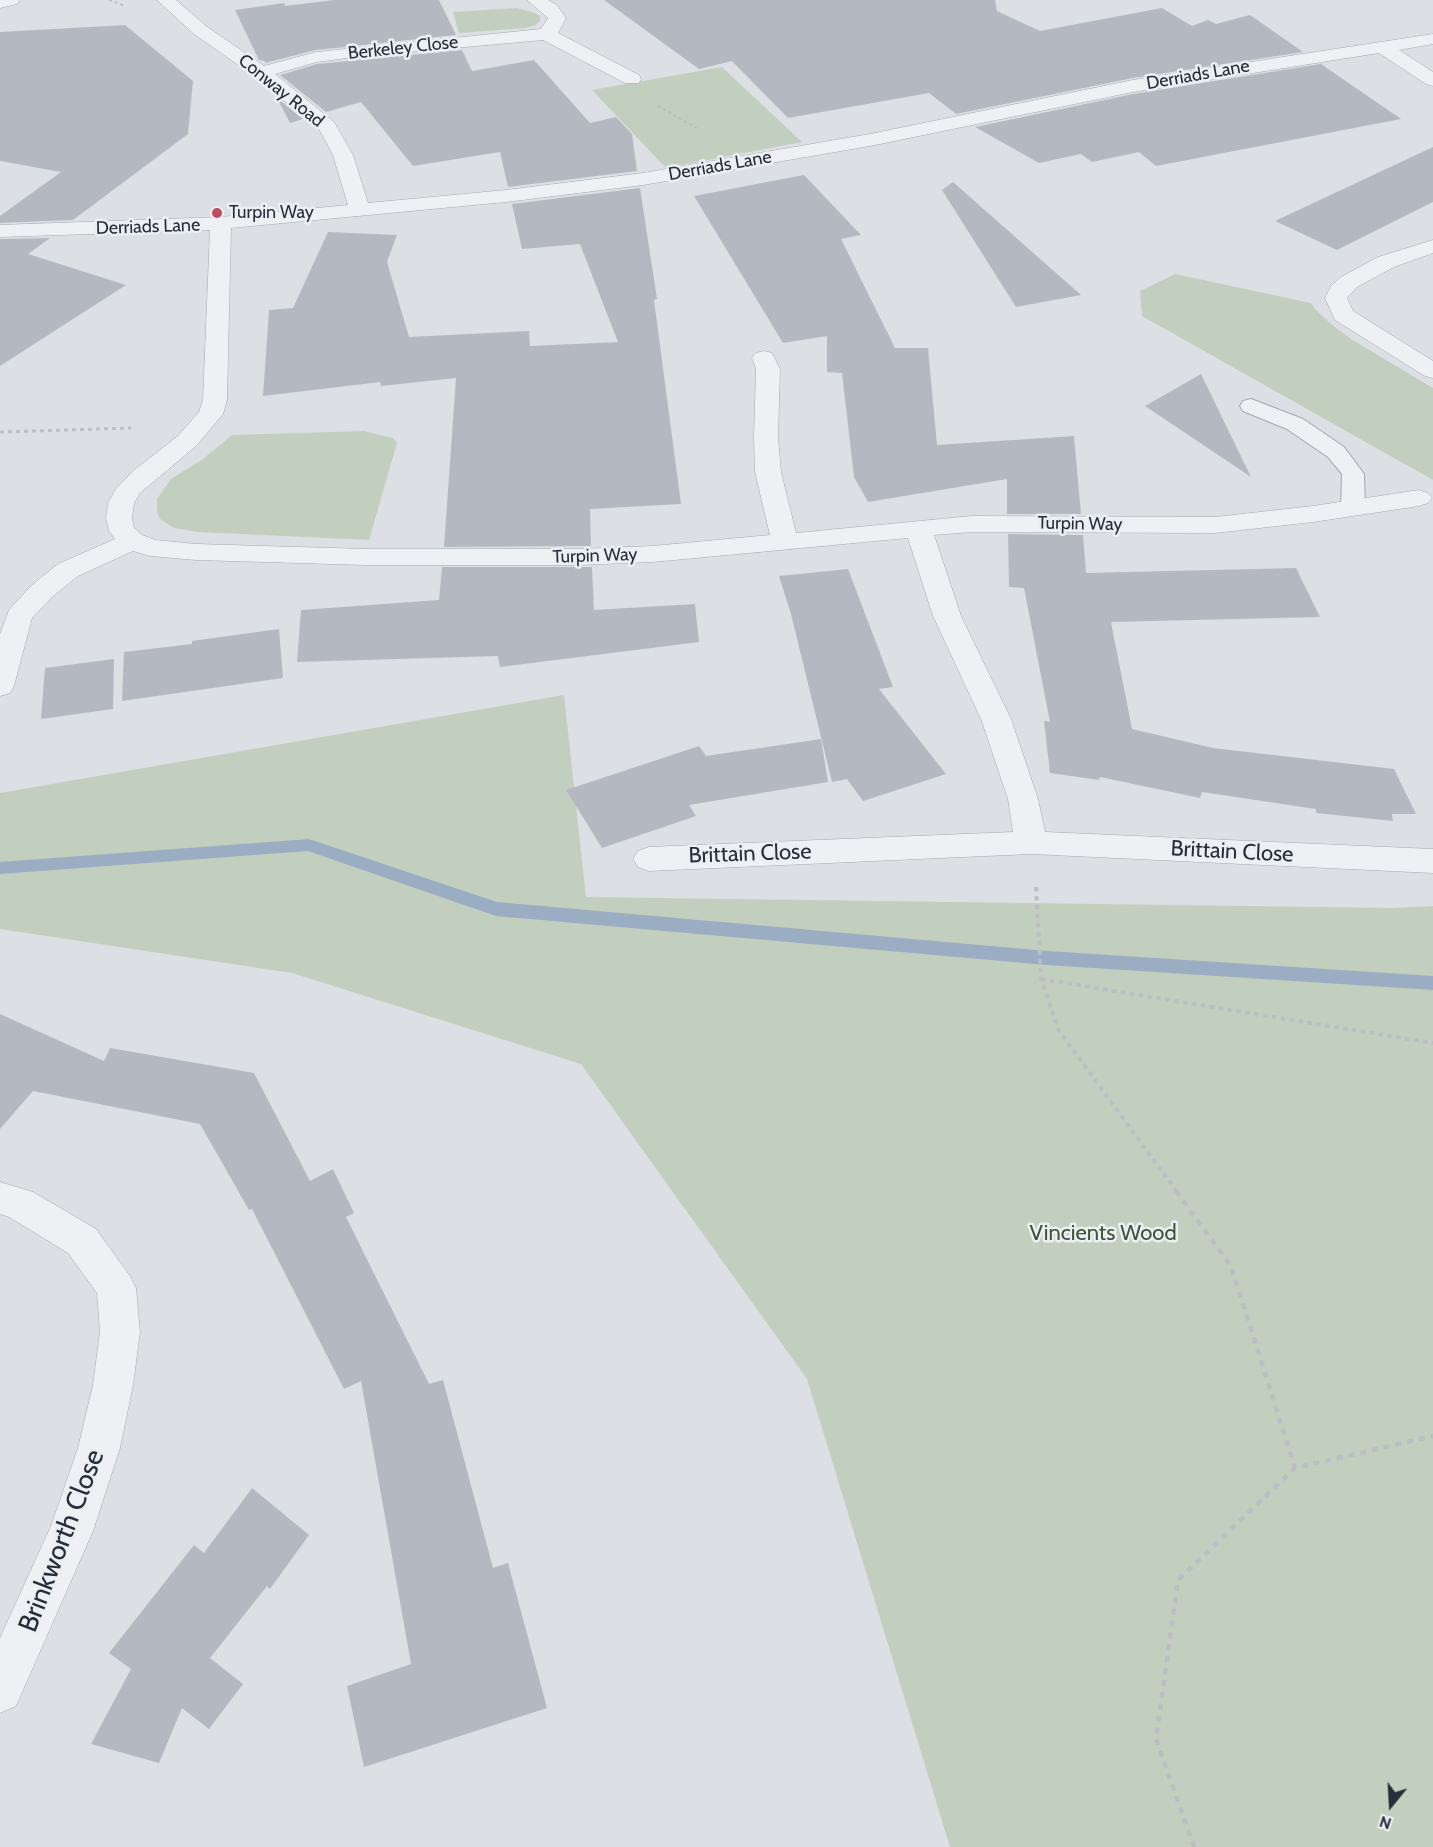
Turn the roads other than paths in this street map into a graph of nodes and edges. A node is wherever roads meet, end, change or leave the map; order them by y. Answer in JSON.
{"nodes":[{"id":1,"x":11,"y":0,"type":"edge"},
{"id":2,"x":166,"y":0,"type":"edge"},
{"id":3,"x":536,"y":0,"type":"edge"},
{"id":4,"x":0,"y":3,"type":"edge"},
{"id":5,"x":546,"y":34,"type":"junction"},
{"id":6,"x":1433,"y":39,"type":"edge"},
{"id":7,"x":1382,"y":47,"type":"junction"},
{"id":8,"x":261,"y":72,"type":"junction"},
{"id":9,"x":632,"y":79,"type":"road end"},
{"id":10,"x":1433,"y":81,"type":"edge"},
{"id":11,"x":358,"y":209,"type":"junction"},
{"id":12,"x":221,"y":224,"type":"junction"},
{"id":13,"x":0,"y":231,"type":"edge"},
{"id":14,"x":1433,"y":246,"type":"edge"},
{"id":15,"x":764,"y":358,"type":"dead end"},
{"id":16,"x":1433,"y":371,"type":"edge"},
{"id":17,"x":1251,"y":406,"type":"dead end"},
{"id":18,"x":1426,"y":500,"type":"edge"},
{"id":19,"x":1353,"y":508,"type":"junction"},
{"id":20,"x":918,"y":528,"type":"junction"},
{"id":21,"x":133,"y":541,"type":"junction"},
{"id":22,"x":785,"y":541,"type":"junction"},
{"id":23,"x":0,"y":687,"type":"edge"},
{"id":24,"x":1031,"y":843,"type":"junction"},
{"id":25,"x":649,"y":859,"type":"dead end"},
{"id":26,"x":1433,"y":861,"type":"edge"},
{"id":27,"x":0,"y":1198,"type":"edge"},
{"id":28,"x":0,"y":1690,"type":"edge"}],
"edges":[{"from":1,"to":4,"type":"street"},
{"from":2,"to":8,"type":"street","name":"Conway Road"},
{"from":3,"to":5,"type":"street"},
{"from":5,"to":8,"type":"street","name":"Berkeley Close"},
{"from":5,"to":9,"type":"street"},
{"from":6,"to":7,"type":"street","name":"Derriads Lane"},
{"from":7,"to":10,"type":"street"},
{"from":7,"to":11,"type":"street","name":"Derriads Lane"},
{"from":8,"to":11,"type":"street","name":"Conway Road"},
{"from":11,"to":12,"type":"street","name":"Derriads Lane"},
{"from":12,"to":13,"type":"street","name":"Derriads Lane"},
{"from":12,"to":21,"type":"street"},
{"from":14,"to":16,"type":"street"},
{"from":15,"to":22,"type":"street"},
{"from":17,"to":19,"type":"lane"},
{"from":18,"to":19,"type":"street","name":"Turpin Way"},
{"from":19,"to":20,"type":"street","name":"Turpin Way"},
{"from":20,"to":22,"type":"street","name":"Turpin Way"},
{"from":20,"to":24,"type":"street"},
{"from":21,"to":22,"type":"street","name":"Turpin Way"},
{"from":21,"to":23,"type":"street"},
{"from":24,"to":25,"type":"street","name":"Brittain Close"},
{"from":24,"to":26,"type":"street","name":"Brittain Close"},
{"from":27,"to":28,"type":"street","name":"Brinkworth Close"}]}
